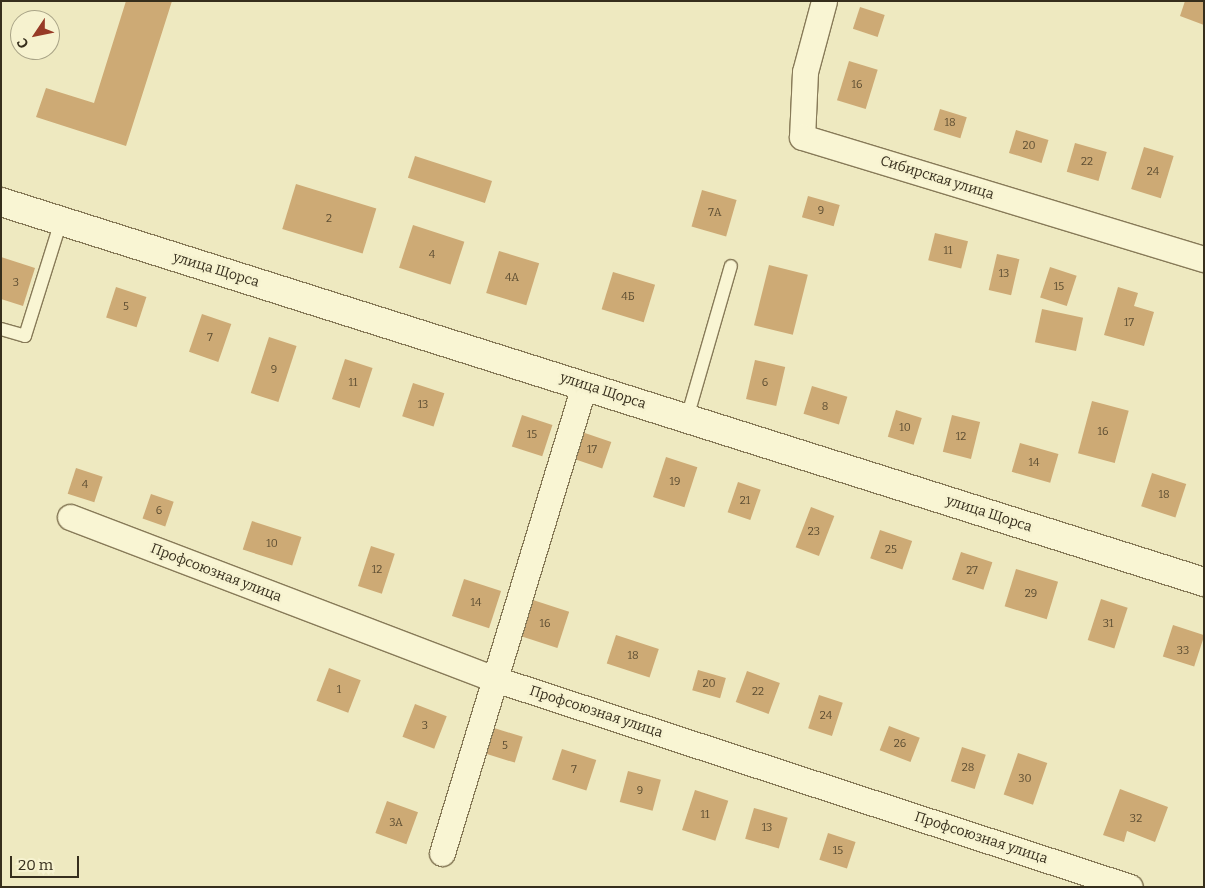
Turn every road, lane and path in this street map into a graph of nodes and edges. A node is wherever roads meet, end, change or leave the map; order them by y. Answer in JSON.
{"nodes":[{"id":1,"x":824,"y":1,"type":"edge"},
{"id":2,"x":1,"y":202,"type":"edge"},
{"id":3,"x":61,"y":220,"type":"junction"},
{"id":4,"x":1204,"y":259,"type":"edge"},
{"id":5,"x":732,"y":266,"type":"dead end"},
{"id":6,"x":1,"y":329,"type":"edge"},
{"id":7,"x":584,"y":386,"type":"junction"},
{"id":8,"x":687,"y":418,"type":"junction"},
{"id":9,"x":70,"y":517,"type":"dead end"},
{"id":10,"x":1204,"y":582,"type":"edge"},
{"id":11,"x":495,"y":679,"type":"junction"},
{"id":12,"x":442,"y":854,"type":"dead end"},
{"id":13,"x":1130,"y":887,"type":"edge"}],
"edges":[{"from":1,"to":4,"type":"street","name":"Сибирская улица"},
{"from":2,"to":3,"type":"main road","name":"улица Щорса"},
{"from":3,"to":6,"type":"lane"},
{"from":3,"to":7,"type":"main road","name":"улица Щорса"},
{"from":5,"to":8,"type":"lane"},
{"from":7,"to":8,"type":"main road","name":"улица Щорса"},
{"from":7,"to":11,"type":"street"},
{"from":8,"to":10,"type":"main road","name":"улица Щорса"},
{"from":9,"to":11,"type":"street","name":"Профсоюзная улица"},
{"from":11,"to":12,"type":"street"},
{"from":11,"to":13,"type":"street","name":"Профсоюзная улица"}]}
